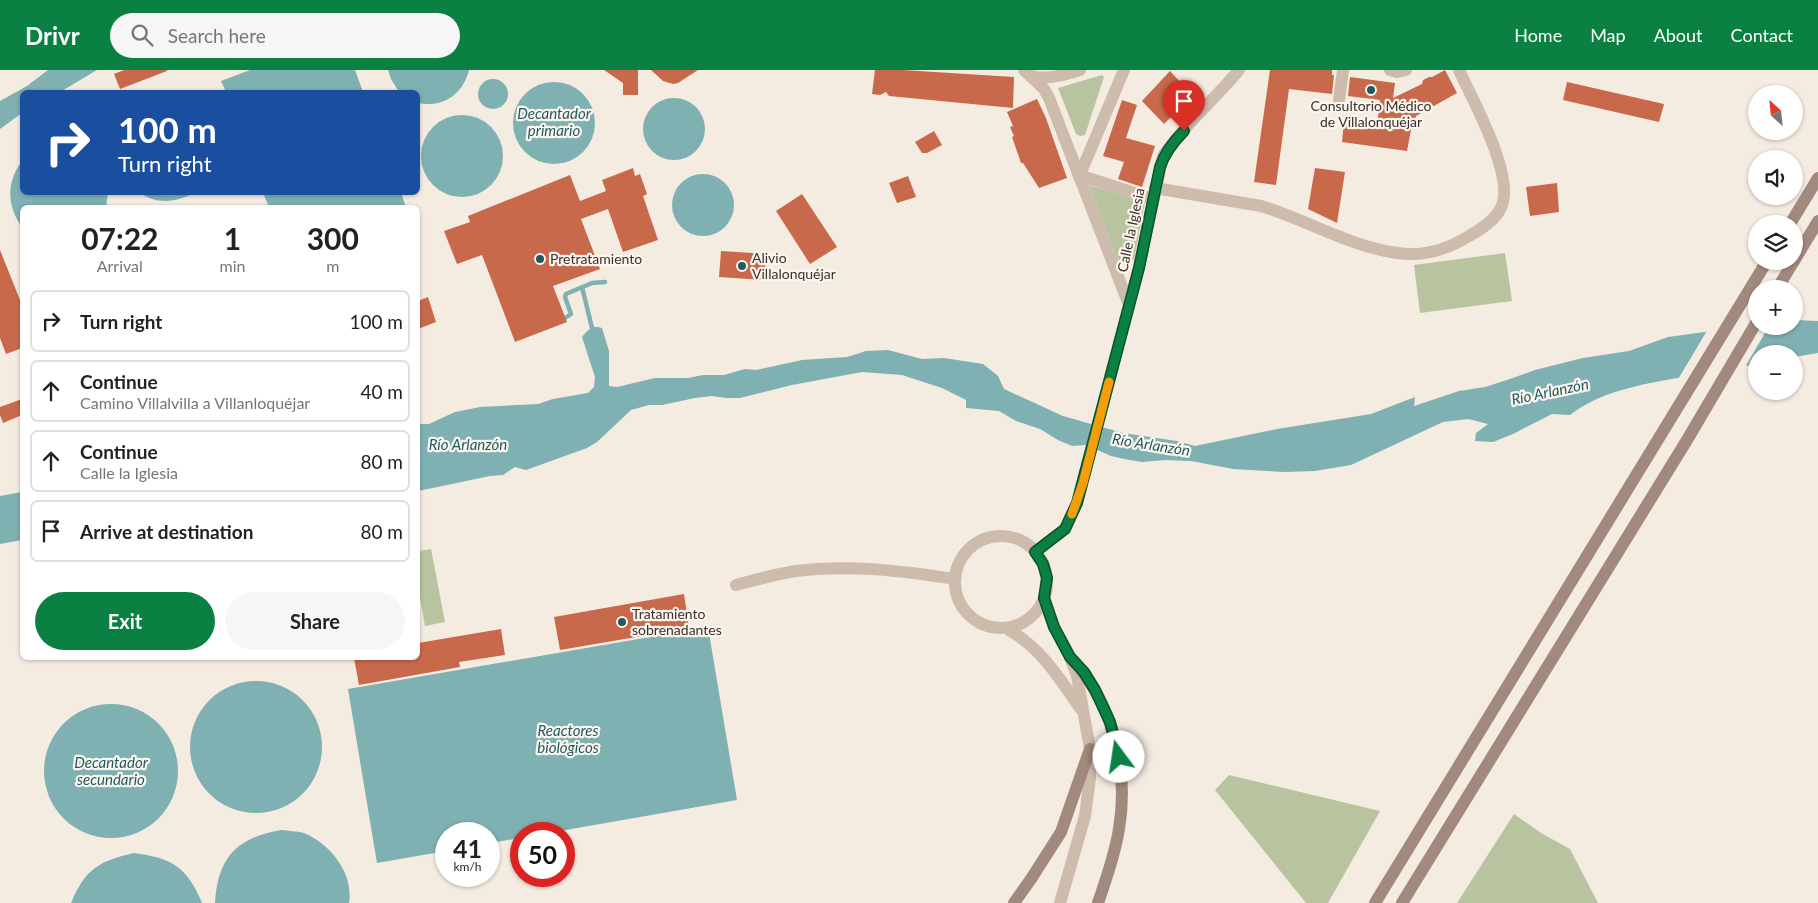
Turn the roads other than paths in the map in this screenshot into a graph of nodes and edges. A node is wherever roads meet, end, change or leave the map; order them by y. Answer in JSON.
{"nodes":[{"id":1,"x":1080,"y":70,"type":"edge"},
{"id":2,"x":1239,"y":70,"type":"edge"},
{"id":3,"x":1343,"y":70,"type":"edge"},
{"id":4,"x":1390,"y":70,"type":"edge"},
{"id":5,"x":1406,"y":70,"type":"edge"},
{"id":6,"x":1459,"y":70,"type":"edge"},
{"id":7,"x":1028,"y":73,"type":"edge"},
{"id":8,"x":1118,"y":74,"type":"edge"},
{"id":9,"x":1047,"y":83,"type":"junction"},
{"id":10,"x":1339,"y":100,"type":"dead end"},
{"id":11,"x":1066,"y":143,"type":"junction"},
{"id":12,"x":1093,"y":143,"type":"junction"},
{"id":13,"x":1079,"y":176,"type":"junction"},
{"id":14,"x":1818,"y":178,"type":"edge"},
{"id":15,"x":1154,"y":194,"type":"junction"},
{"id":16,"x":1795,"y":215,"type":"edge"},
{"id":17,"x":1818,"y":221,"type":"edge"},
{"id":18,"x":1803,"y":246,"type":"edge"},
{"id":19,"x":1139,"y":268,"type":"junction"},
{"id":20,"x":1115,"y":269,"type":"junction"},
{"id":21,"x":1761,"y":270,"type":"edge"},
{"id":22,"x":1129,"y":305,"type":"junction"},
{"id":23,"x":1749,"y":335,"type":"edge"},
{"id":24,"x":1035,"y":552,"type":"junction"},
{"id":25,"x":955,"y":579,"type":"junction"},
{"id":26,"x":736,"y":585,"type":"dead end"},
{"id":27,"x":1044,"y":598,"type":"junction"},
{"id":28,"x":1006,"y":628,"type":"junction"},
{"id":29,"x":1070,"y":657,"type":"junction"},
{"id":30,"x":1083,"y":712,"type":"junction"},
{"id":31,"x":1090,"y":749,"type":"junction"},
{"id":32,"x":1014,"y":903,"type":"edge"},
{"id":33,"x":1060,"y":903,"type":"edge"},
{"id":34,"x":1098,"y":903,"type":"edge"},
{"id":35,"x":1375,"y":903,"type":"edge"},
{"id":36,"x":1402,"y":903,"type":"edge"}],
"edges":[{"from":1,"to":9,"type":"street"},
{"from":2,"to":15,"type":"street","name":"Calle la Iglesia"},
{"from":3,"to":10,"type":"street"},
{"from":4,"to":5,"type":"street"},
{"from":6,"to":15,"type":"street"},
{"from":7,"to":9,"type":"street"},
{"from":8,"to":12,"type":"street"},
{"from":9,"to":11,"type":"street"},
{"from":11,"to":12,"type":"street"},
{"from":11,"to":13,"type":"street"},
{"from":12,"to":13,"type":"street"},
{"from":13,"to":15,"type":"street"},
{"from":13,"to":20,"type":"street"},
{"from":14,"to":16,"type":"main road"},
{"from":15,"to":19,"type":"street","name":"Calle la Iglesia"},
{"from":17,"to":18,"type":"main road"},
{"from":19,"to":20,"type":"street"},
{"from":19,"to":22,"type":"street","name":"Calle la Iglesia"},
{"from":20,"to":22,"type":"street"},
{"from":21,"to":35,"type":"main road"},
{"from":22,"to":24,"type":"street","name":"Calle la Iglesia"},
{"from":23,"to":36,"type":"main road"},
{"from":24,"to":25,"type":"street"},
{"from":24,"to":27,"type":"street"},
{"from":25,"to":26,"type":"street"},
{"from":25,"to":28,"type":"street"},
{"from":27,"to":28,"type":"street"},
{"from":27,"to":29,"type":"street"},
{"from":28,"to":30,"type":"street"},
{"from":29,"to":30,"type":"street"},
{"from":29,"to":34,"type":"main road"},
{"from":30,"to":31,"type":"street"},
{"from":31,"to":32,"type":"main road"},
{"from":31,"to":33,"type":"street"}]}
